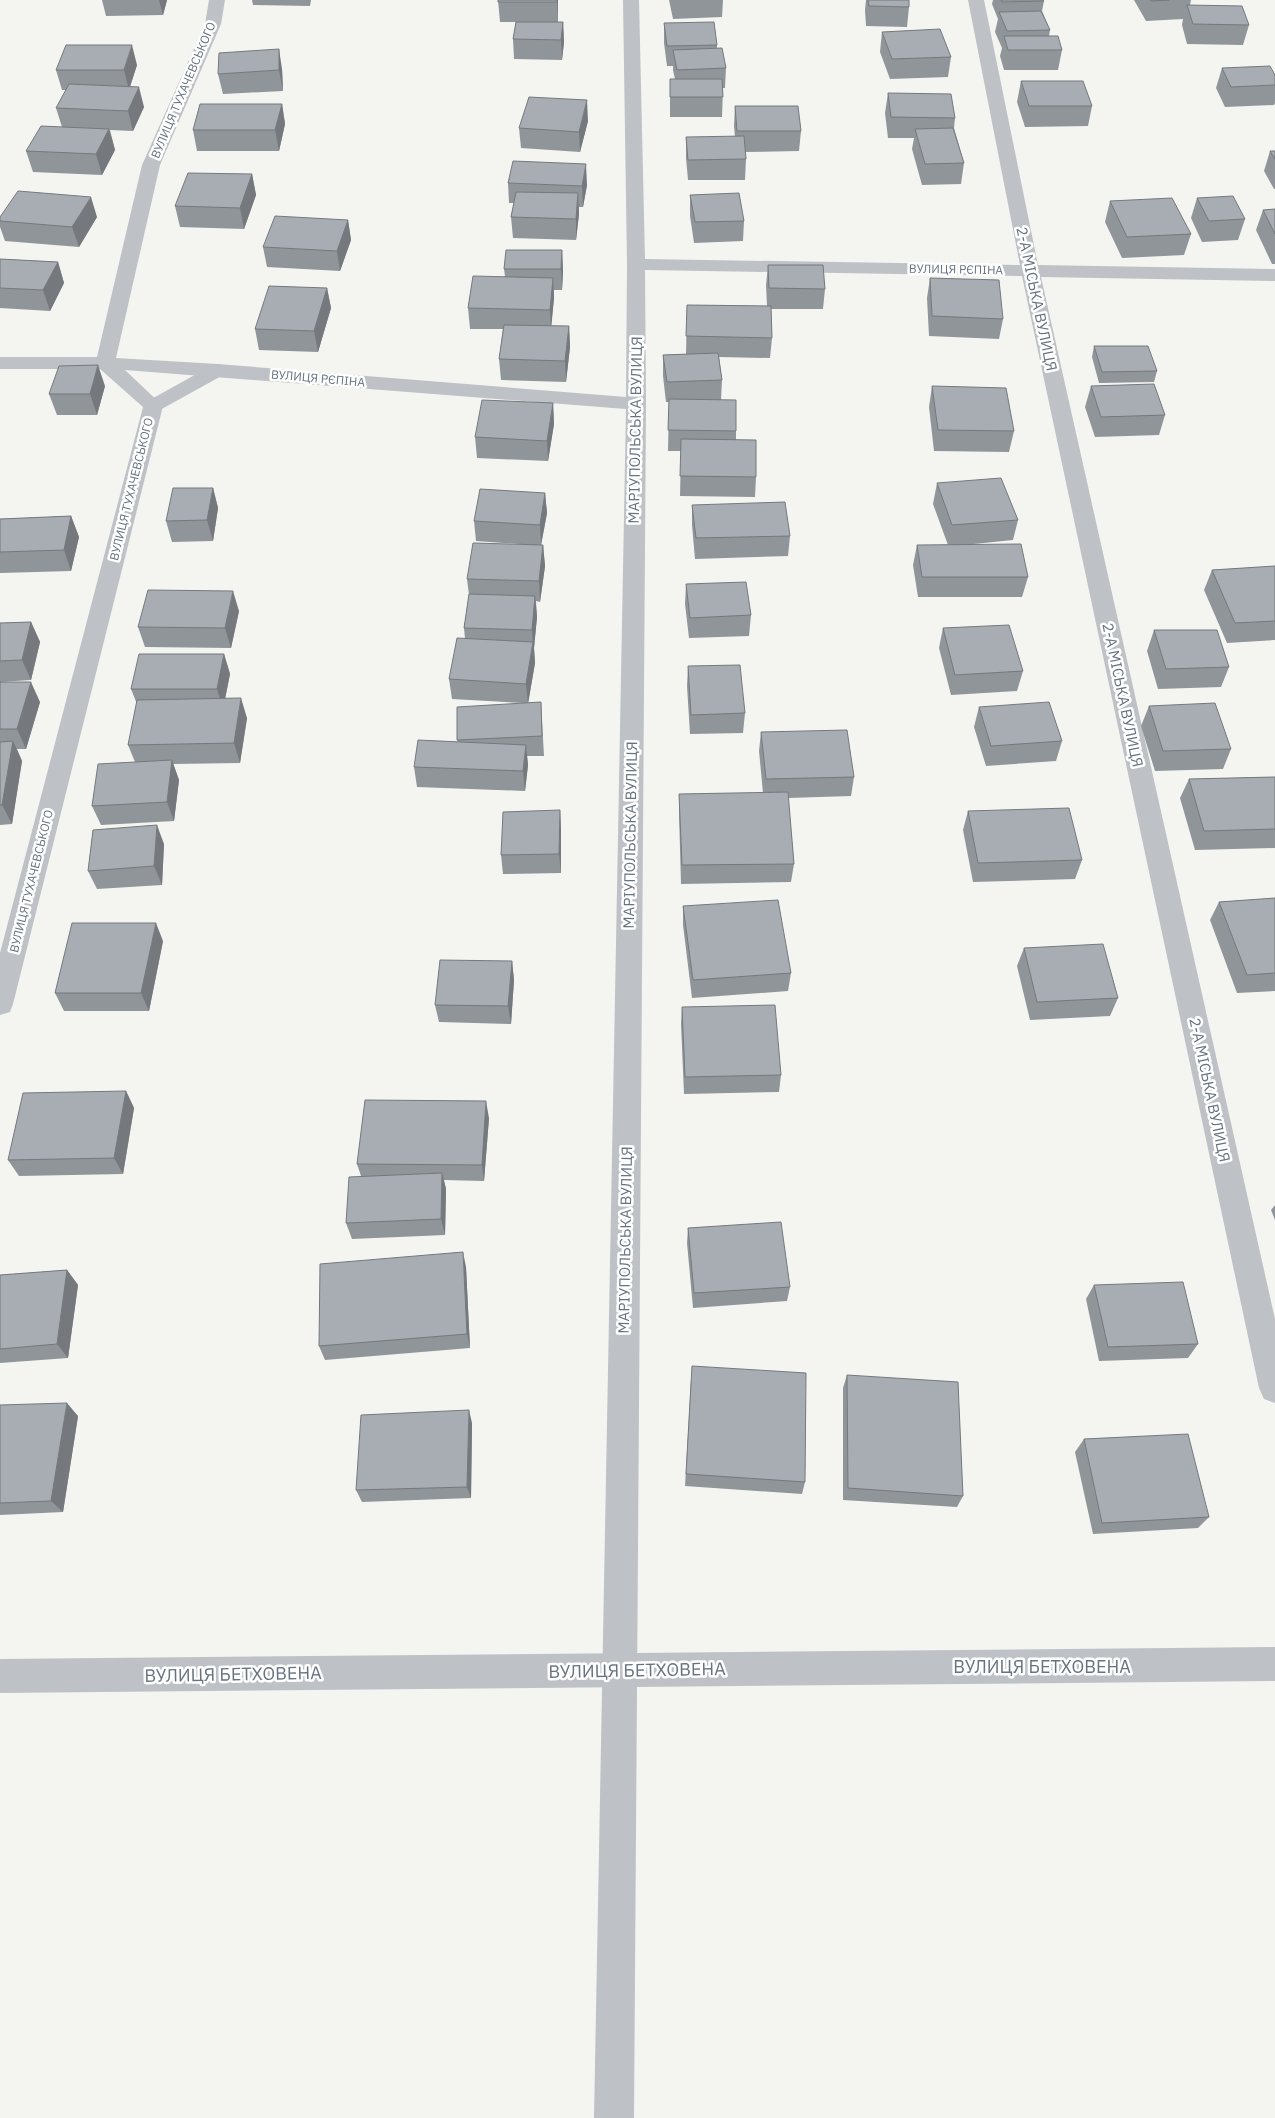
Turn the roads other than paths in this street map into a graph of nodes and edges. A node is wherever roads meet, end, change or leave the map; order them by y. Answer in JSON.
{"nodes":[{"id":1,"x":217,"y":0,"type":"edge"},
{"id":2,"x":630,"y":0,"type":"edge"},
{"id":3,"x":976,"y":0,"type":"edge"},
{"id":4,"x":636,"y":264,"type":"junction"},
{"id":5,"x":1030,"y":271,"type":"junction"},
{"id":6,"x":1275,"y":275,"type":"edge"},
{"id":7,"x":0,"y":363,"type":"edge"},
{"id":8,"x":105,"y":363,"type":"junction"},
{"id":9,"x":218,"y":370,"type":"junction"},
{"id":10,"x":636,"y":404,"type":"junction"},
{"id":11,"x":153,"y":406,"type":"junction"},
{"id":12,"x":0,"y":1004,"type":"edge"},
{"id":13,"x":1275,"y":1388,"type":"edge"},
{"id":14,"x":1275,"y":1664,"type":"edge"},
{"id":15,"x":620,"y":1670,"type":"junction"},
{"id":16,"x":0,"y":1676,"type":"edge"},
{"id":17,"x":614,"y":2118,"type":"edge"}],
"edges":[{"from":1,"to":8,"type":"street","name":"ВУЛИЦЯ ТУХАЧЕВСЬКОГО"},
{"from":2,"to":4,"type":"street","name":"МАРІУПОЛЬСЬКА ВУЛИЦЯ"},
{"from":3,"to":5,"type":"street","name":"2-А МІСЬКА ВУЛИЦЯ"},
{"from":4,"to":5,"type":"street","name":"ВУЛИЦЯ РЄПІНА"},
{"from":4,"to":10,"type":"street","name":"МАРІУПОЛЬСЬКА ВУЛИЦЯ"},
{"from":5,"to":6,"type":"street","name":"ВУЛИЦЯ РЄПІНА"},
{"from":5,"to":13,"type":"street","name":"2-А МІСЬКА ВУЛИЦЯ"},
{"from":7,"to":8,"type":"street","name":"ВУЛИЦЯ РЄПІНА"},
{"from":8,"to":9,"type":"street","name":"ВУЛИЦЯ РЄПІНА"},
{"from":8,"to":11,"type":"street","name":"ВУЛИЦЯ ТУХАЧЕВСЬКОГО"},
{"from":9,"to":10,"type":"street","name":"ВУЛИЦЯ РЄПІНА"},
{"from":9,"to":11,"type":"street"},
{"from":10,"to":15,"type":"street","name":"МАРІУПОЛЬСЬКА ВУЛИЦЯ"},
{"from":11,"to":12,"type":"street","name":"ВУЛИЦЯ ТУХАЧЕВСЬКОГО"},
{"from":14,"to":15,"type":"street","name":"ВУЛИЦЯ БЕТХОВЕНА"},
{"from":15,"to":16,"type":"street","name":"ВУЛИЦЯ БЕТХОВЕНА"},
{"from":15,"to":17,"type":"street","name":"МАРІУПОЛЬСЬКА ВУЛИЦЯ"}]}
